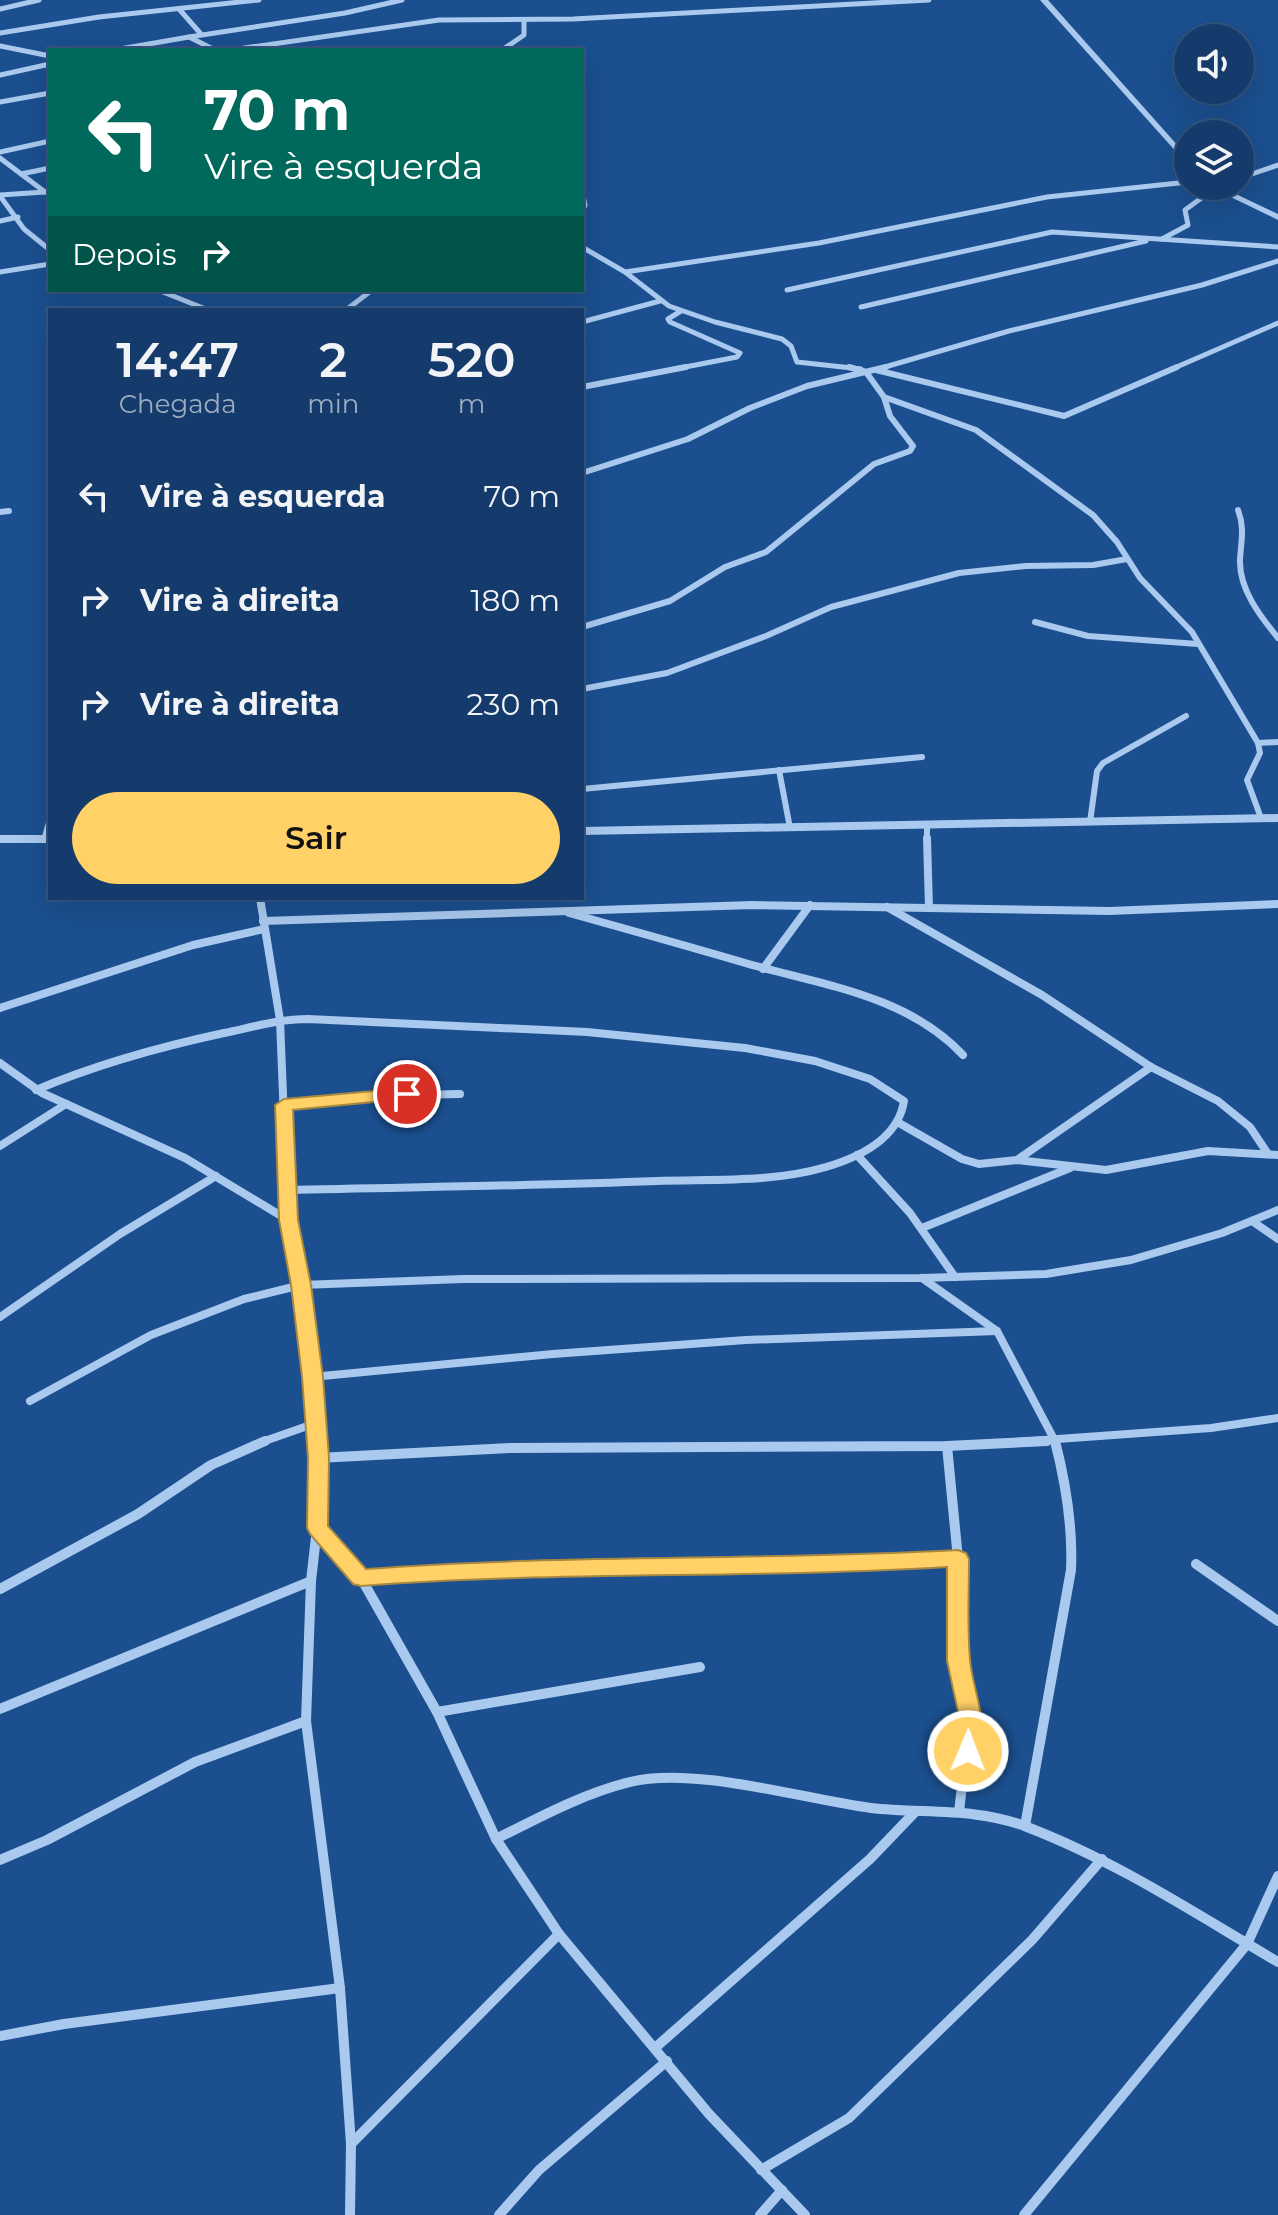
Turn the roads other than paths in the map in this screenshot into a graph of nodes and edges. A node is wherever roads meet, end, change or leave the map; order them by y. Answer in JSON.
{"nodes":[{"id":1,"x":39,"y":0,"type":"edge"},
{"id":2,"x":259,"y":0,"type":"edge"},
{"id":3,"x":402,"y":0,"type":"edge"},
{"id":4,"x":929,"y":0,"type":"edge"},
{"id":5,"x":1048,"y":0,"type":"edge"},
{"id":6,"x":0,"y":9,"type":"edge"},
{"id":7,"x":179,"y":9,"type":"junction"},
{"id":8,"x":524,"y":20,"type":"junction"},
{"id":9,"x":0,"y":33,"type":"edge"},
{"id":10,"x":201,"y":34,"type":"junction"},
{"id":11,"x":189,"y":37,"type":"junction"},
{"id":12,"x":126,"y":48,"type":"edge"},
{"id":13,"x":211,"y":48,"type":"edge"},
{"id":14,"x":245,"y":48,"type":"edge"},
{"id":15,"x":505,"y":48,"type":"edge"},
{"id":16,"x":0,"y":49,"type":"edge"},
{"id":17,"x":48,"y":56,"type":"edge"},
{"id":18,"x":48,"y":64,"type":"edge"},
{"id":19,"x":0,"y":75,"type":"edge"},
{"id":20,"x":48,"y":93,"type":"edge"},
{"id":21,"x":0,"y":102,"type":"edge"},
{"id":22,"x":48,"y":141,"type":"edge"},
{"id":23,"x":1174,"y":146,"type":"edge"},
{"id":24,"x":0,"y":152,"type":"edge"},
{"id":25,"x":0,"y":158,"type":"edge"},
{"id":26,"x":1278,"y":165,"type":"edge"},
{"id":27,"x":48,"y":168,"type":"edge"},
{"id":28,"x":1254,"y":173,"type":"edge"},
{"id":29,"x":21,"y":174,"type":"junction"},
{"id":30,"x":1174,"y":183,"type":"edge"},
{"id":31,"x":47,"y":192,"type":"edge"},
{"id":32,"x":0,"y":195,"type":"edge"},
{"id":33,"x":1195,"y":200,"type":"edge"},
{"id":34,"x":1242,"y":200,"type":"edge"},
{"id":35,"x":18,"y":217,"type":"junction"},
{"id":36,"x":1278,"y":217,"type":"edge"},
{"id":37,"x":0,"y":221,"type":"edge"},
{"id":38,"x":1151,"y":240,"type":"junction"},
{"id":39,"x":1159,"y":240,"type":"junction"},
{"id":40,"x":1278,"y":247,"type":"edge"},
{"id":41,"x":584,"y":248,"type":"edge"},
{"id":42,"x":48,"y":249,"type":"edge"},
{"id":43,"x":1278,"y":261,"type":"edge"},
{"id":44,"x":48,"y":264,"type":"edge"},
{"id":45,"x":0,"y":272,"type":"edge"},
{"id":46,"x":625,"y":272,"type":"junction"},
{"id":47,"x":787,"y":290,"type":"dead end"},
{"id":48,"x":163,"y":292,"type":"edge"},
{"id":49,"x":369,"y":292,"type":"edge"},
{"id":50,"x":660,"y":301,"type":"junction"},
{"id":51,"x":861,"y":307,"type":"dead end"},
{"id":52,"x":203,"y":308,"type":"edge"},
{"id":53,"x":349,"y":308,"type":"edge"},
{"id":54,"x":681,"y":311,"type":"junction"},
{"id":55,"x":584,"y":321,"type":"edge"},
{"id":56,"x":1278,"y":323,"type":"edge"},
{"id":57,"x":875,"y":370,"type":"junction"},
{"id":58,"x":866,"y":372,"type":"junction"},
{"id":59,"x":584,"y":387,"type":"edge"},
{"id":60,"x":884,"y":397,"type":"junction"},
{"id":61,"x":584,"y":472,"type":"edge"},
{"id":62,"x":1238,"y":510,"type":"dead end"},
{"id":63,"x":9,"y":511,"type":"dead end"},
{"id":64,"x":0,"y":512,"type":"edge"},
{"id":65,"x":1127,"y":559,"type":"junction"},
{"id":66,"x":1035,"y":622,"type":"dead end"},
{"id":67,"x":584,"y":626,"type":"edge"},
{"id":68,"x":1278,"y":638,"type":"edge"},
{"id":69,"x":1198,"y":644,"type":"junction"},
{"id":70,"x":584,"y":689,"type":"edge"},
{"id":71,"x":1186,"y":716,"type":"dead end"},
{"id":72,"x":1278,"y":742,"type":"edge"},
{"id":73,"x":1258,"y":743,"type":"junction"},
{"id":74,"x":922,"y":757,"type":"dead end"},
{"id":75,"x":779,"y":770,"type":"junction"},
{"id":76,"x":584,"y":789,"type":"edge"},
{"id":77,"x":1261,"y":818,"type":"junction"},
{"id":78,"x":1278,"y":818,"type":"edge"},
{"id":79,"x":1090,"y":822,"type":"junction"},
{"id":80,"x":927,"y":826,"type":"junction"},
{"id":81,"x":790,"y":828,"type":"junction"},
{"id":82,"x":584,"y":831,"type":"edge"},
{"id":83,"x":0,"y":839,"type":"edge"},
{"id":84,"x":47,"y":840,"type":"edge"},
{"id":85,"x":260,"y":900,"type":"edge"},
{"id":86,"x":1278,"y":904,"type":"edge"},
{"id":87,"x":810,"y":905,"type":"junction"},
{"id":88,"x":886,"y":907,"type":"junction"},
{"id":89,"x":929,"y":908,"type":"junction"},
{"id":90,"x":560,"y":911,"type":"junction"},
{"id":91,"x":263,"y":925,"type":"junction"},
{"id":92,"x":763,"y":969,"type":"junction"},
{"id":93,"x":0,"y":1008,"type":"edge"},
{"id":94,"x":280,"y":1020,"type":"junction"},
{"id":95,"x":963,"y":1055,"type":"dead end"},
{"id":96,"x":0,"y":1063,"type":"edge"},
{"id":97,"x":1151,"y":1067,"type":"junction"},
{"id":98,"x":36,"y":1090,"type":"junction"},
{"id":99,"x":460,"y":1094,"type":"dead end"},
{"id":100,"x":66,"y":1104,"type":"junction"},
{"id":101,"x":284,"y":1105,"type":"junction"},
{"id":102,"x":899,"y":1123,"type":"junction"},
{"id":103,"x":0,"y":1146,"type":"edge"},
{"id":104,"x":857,"y":1155,"type":"junction"},
{"id":105,"x":1273,"y":1155,"type":"edge"},
{"id":106,"x":1017,"y":1160,"type":"junction"},
{"id":107,"x":1070,"y":1168,"type":"junction"},
{"id":108,"x":216,"y":1176,"type":"junction"},
{"id":109,"x":287,"y":1190,"type":"junction"},
{"id":110,"x":1278,"y":1210,"type":"edge"},
{"id":111,"x":288,"y":1220,"type":"junction"},
{"id":112,"x":1252,"y":1221,"type":"junction"},
{"id":113,"x":922,"y":1228,"type":"junction"},
{"id":114,"x":1278,"y":1239,"type":"edge"},
{"id":115,"x":955,"y":1277,"type":"junction"},
{"id":116,"x":921,"y":1278,"type":"junction"},
{"id":117,"x":301,"y":1285,"type":"junction"},
{"id":118,"x":0,"y":1317,"type":"edge"},
{"id":119,"x":997,"y":1331,"type":"junction"},
{"id":120,"x":312,"y":1377,"type":"junction"},
{"id":121,"x":30,"y":1401,"type":"dead end"},
{"id":122,"x":1278,"y":1418,"type":"edge"},
{"id":123,"x":316,"y":1423,"type":"junction"},
{"id":124,"x":1055,"y":1441,"type":"junction"},
{"id":125,"x":947,"y":1446,"type":"junction"},
{"id":126,"x":318,"y":1458,"type":"junction"},
{"id":127,"x":317,"y":1528,"type":"junction"},
{"id":128,"x":958,"y":1559,"type":"junction"},
{"id":129,"x":1196,"y":1564,"type":"dead end"},
{"id":130,"x":361,"y":1578,"type":"junction"},
{"id":131,"x":311,"y":1581,"type":"junction"},
{"id":132,"x":0,"y":1589,"type":"edge"},
{"id":133,"x":1278,"y":1621,"type":"edge"},
{"id":134,"x":700,"y":1667,"type":"dead end"},
{"id":135,"x":0,"y":1709,"type":"edge"},
{"id":136,"x":437,"y":1712,"type":"junction"},
{"id":137,"x":306,"y":1721,"type":"junction"},
{"id":138,"x":915,"y":1812,"type":"junction"},
{"id":139,"x":959,"y":1812,"type":"junction"},
{"id":140,"x":1025,"y":1826,"type":"junction"},
{"id":141,"x":496,"y":1839,"type":"junction"},
{"id":142,"x":1102,"y":1859,"type":"junction"},
{"id":143,"x":0,"y":1860,"type":"edge"},
{"id":144,"x":1278,"y":1876,"type":"edge"},
{"id":145,"x":559,"y":1934,"type":"junction"},
{"id":146,"x":1247,"y":1944,"type":"junction"},
{"id":147,"x":1278,"y":1962,"type":"edge"},
{"id":148,"x":340,"y":1988,"type":"junction"},
{"id":149,"x":0,"y":2036,"type":"edge"},
{"id":150,"x":656,"y":2047,"type":"junction"},
{"id":151,"x":667,"y":2061,"type":"junction"},
{"id":152,"x":351,"y":2144,"type":"junction"},
{"id":153,"x":761,"y":2170,"type":"junction"},
{"id":154,"x":782,"y":2190,"type":"junction"},
{"id":155,"x":350,"y":2215,"type":"edge"},
{"id":156,"x":499,"y":2215,"type":"edge"},
{"id":157,"x":760,"y":2215,"type":"edge"},
{"id":158,"x":805,"y":2215,"type":"edge"},
{"id":159,"x":1024,"y":2215,"type":"edge"}],
"edges":[{"from":1,"to":6,"type":"street"},
{"from":2,"to":7,"type":"street"},
{"from":3,"to":10,"type":"street"},
{"from":4,"to":8,"type":"street"},
{"from":5,"to":23,"type":"street"},
{"from":7,"to":9,"type":"street"},
{"from":7,"to":10,"type":"street"},
{"from":8,"to":14,"type":"street"},
{"from":8,"to":15,"type":"street"},
{"from":10,"to":11,"type":"street"},
{"from":11,"to":12,"type":"street"},
{"from":11,"to":13,"type":"street"},
{"from":16,"to":17,"type":"street"},
{"from":18,"to":19,"type":"street"},
{"from":20,"to":21,"type":"street"},
{"from":22,"to":24,"type":"street"},
{"from":25,"to":29,"type":"street"},
{"from":26,"to":28,"type":"street"},
{"from":27,"to":29,"type":"street"},
{"from":29,"to":31,"type":"street"},
{"from":30,"to":46,"type":"street"},
{"from":31,"to":32,"type":"street"},
{"from":32,"to":35,"type":"street"},
{"from":33,"to":39,"type":"street"},
{"from":34,"to":36,"type":"street"},
{"from":35,"to":37,"type":"street"},
{"from":35,"to":42,"type":"street"},
{"from":38,"to":39,"type":"street"},
{"from":38,"to":47,"type":"street"},
{"from":38,"to":51,"type":"street"},
{"from":39,"to":40,"type":"street"},
{"from":41,"to":46,"type":"street"},
{"from":43,"to":57,"type":"street"},
{"from":44,"to":45,"type":"street"},
{"from":46,"to":50,"type":"street"},
{"from":48,"to":52,"type":"street"},
{"from":49,"to":53,"type":"street"},
{"from":50,"to":54,"type":"street"},
{"from":50,"to":55,"type":"street"},
{"from":54,"to":58,"type":"street"},
{"from":54,"to":59,"type":"street"},
{"from":56,"to":57,"type":"street"},
{"from":57,"to":58,"type":"street"},
{"from":58,"to":60,"type":"street"},
{"from":58,"to":61,"type":"street"},
{"from":60,"to":65,"type":"street"},
{"from":60,"to":67,"type":"street"},
{"from":62,"to":68,"type":"street"},
{"from":63,"to":64,"type":"street"},
{"from":65,"to":69,"type":"street"},
{"from":65,"to":70,"type":"street"},
{"from":66,"to":69,"type":"street"},
{"from":69,"to":73,"type":"street"},
{"from":71,"to":79,"type":"street"},
{"from":72,"to":73,"type":"street"},
{"from":73,"to":77,"type":"street"},
{"from":74,"to":75,"type":"street"},
{"from":75,"to":76,"type":"street"},
{"from":75,"to":81,"type":"street"},
{"from":77,"to":78,"type":"street"},
{"from":77,"to":79,"type":"street"},
{"from":79,"to":80,"type":"street"},
{"from":80,"to":81,"type":"street"},
{"from":80,"to":89,"type":"street"},
{"from":81,"to":82,"type":"street"},
{"from":83,"to":84,"type":"street"},
{"from":85,"to":91,"type":"street"},
{"from":86,"to":89,"type":"street"},
{"from":87,"to":88,"type":"street"},
{"from":87,"to":90,"type":"street"},
{"from":87,"to":92,"type":"street"},
{"from":88,"to":89,"type":"street"},
{"from":88,"to":97,"type":"street"},
{"from":90,"to":91,"type":"street"},
{"from":90,"to":92,"type":"street"},
{"from":91,"to":93,"type":"street"},
{"from":91,"to":94,"type":"street"},
{"from":92,"to":95,"type":"street"},
{"from":94,"to":98,"type":"street"},
{"from":94,"to":101,"type":"street"},
{"from":94,"to":102,"type":"street"},
{"from":96,"to":98,"type":"street"},
{"from":97,"to":105,"type":"street"},
{"from":97,"to":106,"type":"street"},
{"from":98,"to":100,"type":"street"},
{"from":99,"to":101,"type":"street"},
{"from":100,"to":103,"type":"street"},
{"from":100,"to":108,"type":"street"},
{"from":101,"to":109,"type":"street"},
{"from":102,"to":104,"type":"street"},
{"from":102,"to":106,"type":"street"},
{"from":104,"to":109,"type":"street"},
{"from":104,"to":113,"type":"street"},
{"from":105,"to":107,"type":"street"},
{"from":106,"to":107,"type":"street"},
{"from":107,"to":113,"type":"street"},
{"from":108,"to":111,"type":"street"},
{"from":108,"to":118,"type":"street"},
{"from":109,"to":111,"type":"street"},
{"from":110,"to":112,"type":"street"},
{"from":111,"to":117,"type":"street"},
{"from":112,"to":114,"type":"street"},
{"from":112,"to":115,"type":"street"},
{"from":113,"to":115,"type":"street"},
{"from":115,"to":116,"type":"street"},
{"from":116,"to":117,"type":"street"},
{"from":116,"to":119,"type":"street"},
{"from":117,"to":120,"type":"street"},
{"from":117,"to":121,"type":"street"},
{"from":119,"to":120,"type":"street"},
{"from":119,"to":124,"type":"street"},
{"from":120,"to":123,"type":"street"},
{"from":122,"to":124,"type":"street"},
{"from":123,"to":126,"type":"street"},
{"from":123,"to":132,"type":"street"},
{"from":124,"to":125,"type":"street"},
{"from":124,"to":140,"type":"street"},
{"from":125,"to":126,"type":"street"},
{"from":125,"to":128,"type":"street"},
{"from":126,"to":127,"type":"street"},
{"from":127,"to":130,"type":"street"},
{"from":127,"to":131,"type":"street"},
{"from":128,"to":130,"type":"street"},
{"from":128,"to":139,"type":"street"},
{"from":129,"to":133,"type":"street"},
{"from":130,"to":136,"type":"street"},
{"from":131,"to":135,"type":"street"},
{"from":131,"to":137,"type":"street"},
{"from":134,"to":136,"type":"street"},
{"from":136,"to":141,"type":"street"},
{"from":137,"to":143,"type":"street"},
{"from":137,"to":148,"type":"street"},
{"from":138,"to":139,"type":"street"},
{"from":138,"to":141,"type":"street"},
{"from":138,"to":150,"type":"street"},
{"from":139,"to":140,"type":"street"},
{"from":140,"to":142,"type":"street"},
{"from":141,"to":145,"type":"street"},
{"from":142,"to":146,"type":"street"},
{"from":142,"to":153,"type":"street"},
{"from":144,"to":146,"type":"street"},
{"from":145,"to":150,"type":"street"},
{"from":145,"to":152,"type":"street"},
{"from":146,"to":147,"type":"street"},
{"from":146,"to":159,"type":"street"},
{"from":148,"to":149,"type":"street"},
{"from":148,"to":152,"type":"street"},
{"from":150,"to":151,"type":"street"},
{"from":151,"to":153,"type":"street"},
{"from":151,"to":156,"type":"street"},
{"from":152,"to":155,"type":"street"},
{"from":153,"to":154,"type":"street"},
{"from":154,"to":157,"type":"street"},
{"from":154,"to":158,"type":"street"}]}
